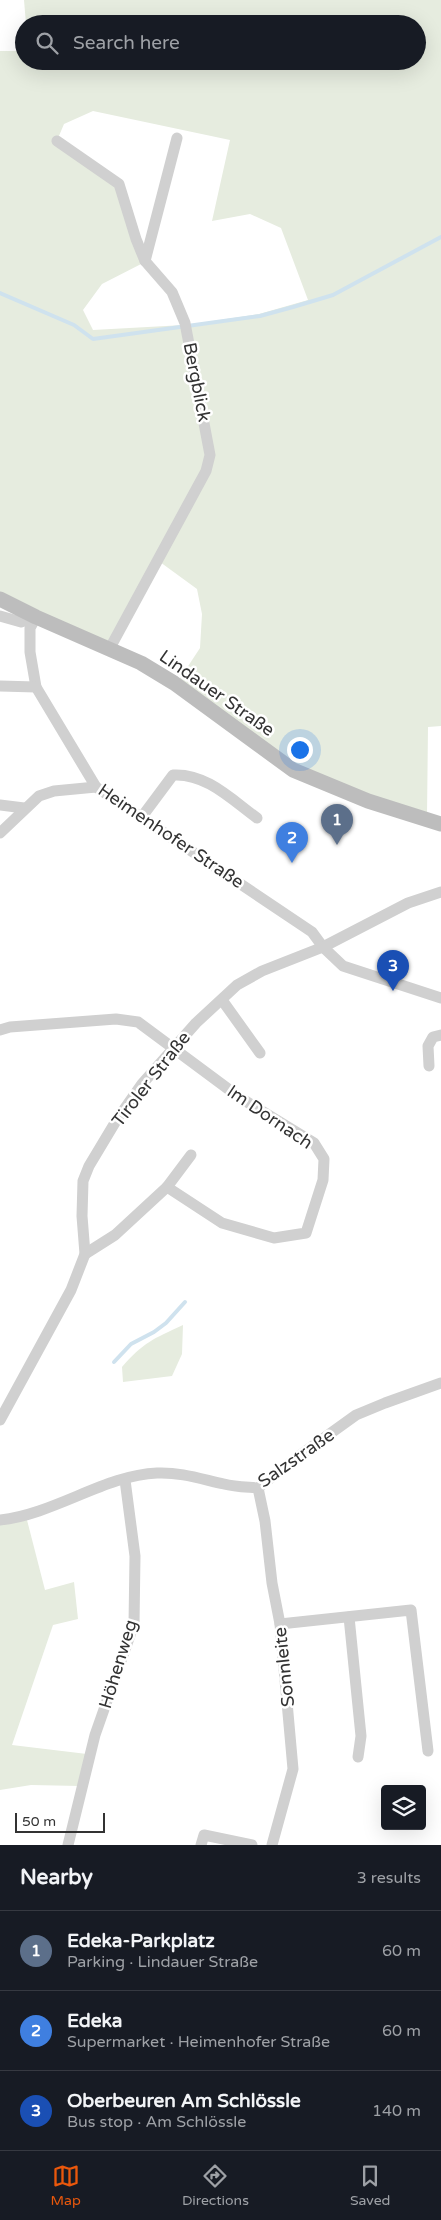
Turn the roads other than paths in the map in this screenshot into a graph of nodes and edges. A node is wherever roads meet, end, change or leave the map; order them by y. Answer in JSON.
{"nodes":[{"id":1,"x":177,"y":138,"type":"dead end"},
{"id":2,"x":57,"y":141,"type":"dead end"},
{"id":3,"x":145,"y":261,"type":"junction"},
{"id":4,"x":0,"y":598,"type":"edge"},
{"id":5,"x":0,"y":616,"type":"edge"},
{"id":6,"x":36,"y":617,"type":"junction"},
{"id":7,"x":110,"y":648,"type":"junction"},
{"id":8,"x":0,"y":686,"type":"edge"},
{"id":9,"x":36,"y":687,"type":"junction"},
{"id":10,"x":96,"y":787,"type":"junction"},
{"id":11,"x":0,"y":805,"type":"edge"},
{"id":12,"x":24,"y":808,"type":"junction"},
{"id":13,"x":141,"y":818,"type":"junction"},
{"id":14,"x":257,"y":818,"type":"dead end"},
{"id":15,"x":441,"y":824,"type":"edge"},
{"id":16,"x":0,"y":833,"type":"edge"},
{"id":17,"x":441,"y":892,"type":"edge"},
{"id":18,"x":323,"y":947,"type":"junction"},
{"id":19,"x":441,"y":998,"type":"edge"},
{"id":20,"x":222,"y":1000,"type":"junction"},
{"id":21,"x":0,"y":1030,"type":"edge"},
{"id":22,"x":441,"y":1035,"type":"edge"},
{"id":23,"x":174,"y":1048,"type":"junction"},
{"id":24,"x":260,"y":1053,"type":"dead end"},
{"id":25,"x":429,"y":1066,"type":"dead end"},
{"id":26,"x":191,"y":1155,"type":"dead end"},
{"id":27,"x":166,"y":1187,"type":"junction"},
{"id":28,"x":85,"y":1254,"type":"junction"},
{"id":29,"x":441,"y":1384,"type":"edge"},
{"id":30,"x":0,"y":1420,"type":"edge"},
{"id":31,"x":125,"y":1480,"type":"junction"},
{"id":32,"x":258,"y":1488,"type":"junction"},
{"id":33,"x":0,"y":1520,"type":"edge"},
{"id":34,"x":349,"y":1617,"type":"junction"},
{"id":35,"x":280,"y":1624,"type":"junction"},
{"id":36,"x":428,"y":1751,"type":"dead end"},
{"id":37,"x":358,"y":1757,"type":"dead end"},
{"id":38,"x":68,"y":1845,"type":"edge"},
{"id":39,"x":201,"y":1845,"type":"edge"},
{"id":40,"x":252,"y":1845,"type":"edge"},
{"id":41,"x":272,"y":1845,"type":"edge"}],
"edges":[{"from":1,"to":3,"type":"street"},
{"from":2,"to":3,"type":"street","name":"Bergblick"},
{"from":3,"to":7,"type":"street","name":"Bergblick"},
{"from":4,"to":6,"type":"main road","name":"Lindauer Straße"},
{"from":5,"to":6,"type":"street"},
{"from":6,"to":7,"type":"main road","name":"Lindauer Straße"},
{"from":6,"to":9,"type":"street","name":"Heimenhofer Straße"},
{"from":7,"to":15,"type":"main road","name":"Lindauer Straße"},
{"from":8,"to":9,"type":"street"},
{"from":9,"to":10,"type":"street","name":"Heimenhofer Straße"},
{"from":10,"to":12,"type":"street"},
{"from":10,"to":13,"type":"street","name":"Heimenhofer Straße"},
{"from":11,"to":12,"type":"street"},
{"from":12,"to":16,"type":"street"},
{"from":13,"to":14,"type":"street"},
{"from":13,"to":18,"type":"street","name":"Heimenhofer Straße"},
{"from":17,"to":18,"type":"street","name":"Tiroler Straße"},
{"from":18,"to":19,"type":"street","name":"Heimenhofer Straße"},
{"from":18,"to":20,"type":"street","name":"Tiroler Straße"},
{"from":20,"to":23,"type":"street","name":"Tiroler Straße"},
{"from":20,"to":24,"type":"street"},
{"from":21,"to":23,"type":"street"},
{"from":22,"to":25,"type":"street"},
{"from":23,"to":27,"type":"street","name":"Im Dornach"},
{"from":23,"to":28,"type":"street","name":"Tiroler Straße"},
{"from":26,"to":27,"type":"street"},
{"from":27,"to":28,"type":"street"},
{"from":28,"to":30,"type":"street","name":"Tiroler Straße"},
{"from":29,"to":32,"type":"street","name":"Salzstraße"},
{"from":31,"to":32,"type":"street","name":"Salzstraße"},
{"from":31,"to":33,"type":"street","name":"Salzstraße"},
{"from":31,"to":38,"type":"street","name":"Höhenweg"},
{"from":32,"to":35,"type":"street","name":"Sonnleite"},
{"from":34,"to":35,"type":"street"},
{"from":34,"to":36,"type":"street"},
{"from":34,"to":37,"type":"street"},
{"from":35,"to":41,"type":"street","name":"Sonnleite"},
{"from":39,"to":40,"type":"street"}]}
